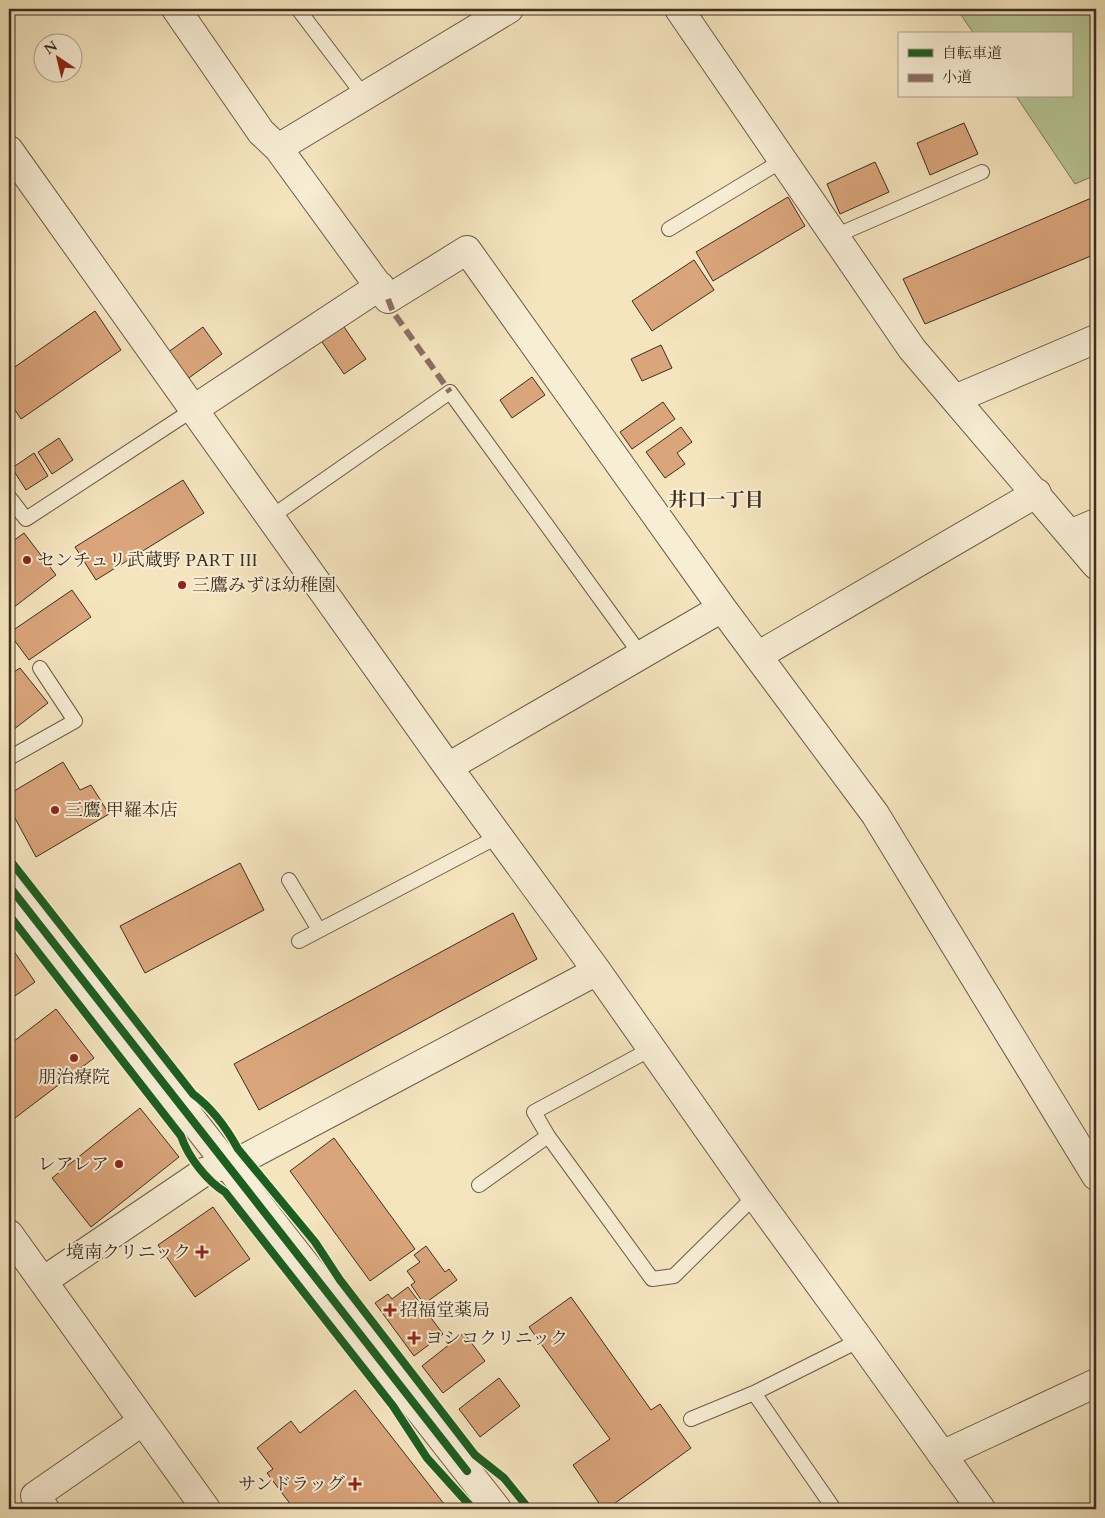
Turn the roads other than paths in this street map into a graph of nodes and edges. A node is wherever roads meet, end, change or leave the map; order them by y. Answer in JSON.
{"nodes":[{"id":1,"x":176,"y":9,"type":"edge"},
{"id":2,"x":298,"y":9,"type":"edge"},
{"id":3,"x":509,"y":9,"type":"edge"},
{"id":4,"x":679,"y":9,"type":"edge"},
{"id":5,"x":364,"y":96,"type":"junction"},
{"id":6,"x":278,"y":148,"type":"junction"},
{"id":7,"x":9,"y":150,"type":"edge"},
{"id":8,"x":783,"y":160,"type":"junction"},
{"id":9,"x":982,"y":172,"type":"dead end"},
{"id":10,"x":669,"y":230,"type":"dead end"},
{"id":11,"x":834,"y":236,"type":"junction"},
{"id":12,"x":380,"y":286,"type":"junction"},
{"id":13,"x":1096,"y":339,"type":"edge"},
{"id":14,"x":954,"y":399,"type":"junction"},
{"id":15,"x":194,"y":409,"type":"junction"},
{"id":16,"x":1037,"y":493,"type":"junction"},
{"id":17,"x":9,"y":497,"type":"edge"},
{"id":18,"x":272,"y":517,"type":"junction"},
{"id":19,"x":1096,"y":523,"type":"edge"},
{"id":20,"x":1072,"y":533,"type":"junction"},
{"id":21,"x":1096,"y":564,"type":"edge"},
{"id":22,"x":722,"y":608,"type":"junction"},
{"id":23,"x":641,"y":655,"type":"junction"},
{"id":24,"x":759,"y":655,"type":"junction"},
{"id":25,"x":40,"y":668,"type":"dead end"},
{"id":26,"x":9,"y":758,"type":"edge"},
{"id":27,"x":448,"y":767,"type":"junction"},
{"id":28,"x":499,"y":836,"type":"junction"},
{"id":29,"x":289,"y":880,"type":"dead end"},
{"id":30,"x":9,"y":886,"type":"edge"},
{"id":31,"x":319,"y":930,"type":"junction"},
{"id":32,"x":299,"y":941,"type":"dead end"},
{"id":33,"x":597,"y":970,"type":"junction"},
{"id":34,"x":651,"y":1049,"type":"junction"},
{"id":35,"x":548,"y":1136,"type":"junction"},
{"id":36,"x":226,"y":1165,"type":"junction"},
{"id":37,"x":1096,"y":1176,"type":"edge"},
{"id":38,"x":479,"y":1185,"type":"dead end"},
{"id":39,"x":754,"y":1196,"type":"junction"},
{"id":40,"x":9,"y":1234,"type":"edge"},
{"id":41,"x":42,"y":1281,"type":"junction"},
{"id":42,"x":860,"y":1340,"type":"junction"},
{"id":43,"x":1096,"y":1383,"type":"edge"},
{"id":44,"x":754,"y":1393,"type":"junction"},
{"id":45,"x":690,"y":1419,"type":"dead end"},
{"id":46,"x":143,"y":1421,"type":"junction"},
{"id":47,"x":942,"y":1455,"type":"junction"},
{"id":48,"x":45,"y":1509,"type":"edge"},
{"id":49,"x":206,"y":1509,"type":"edge"},
{"id":50,"x":497,"y":1509,"type":"edge"},
{"id":51,"x":834,"y":1509,"type":"edge"},
{"id":52,"x":981,"y":1509,"type":"edge"}],
"edges":[{"from":1,"to":6,"type":"street"},
{"from":2,"to":5,"type":"lane"},
{"from":3,"to":5,"type":"street"},
{"from":4,"to":8,"type":"street"},
{"from":5,"to":6,"type":"street"},
{"from":6,"to":12,"type":"street"},
{"from":7,"to":15,"type":"street"},
{"from":8,"to":10,"type":"lane"},
{"from":8,"to":11,"type":"street"},
{"from":9,"to":11,"type":"lane"},
{"from":11,"to":14,"type":"street"},
{"from":12,"to":15,"type":"street"},
{"from":12,"to":22,"type":"street"},
{"from":13,"to":14,"type":"street"},
{"from":14,"to":16,"type":"street"},
{"from":15,"to":17,"type":"lane"},
{"from":15,"to":18,"type":"street"},
{"from":16,"to":20,"type":"street"},
{"from":16,"to":24,"type":"street"},
{"from":18,"to":23,"type":"lane"},
{"from":18,"to":27,"type":"street"},
{"from":19,"to":20,"type":"street"},
{"from":20,"to":21,"type":"street"},
{"from":22,"to":23,"type":"street"},
{"from":22,"to":24,"type":"street"},
{"from":23,"to":27,"type":"street"},
{"from":24,"to":37,"type":"street"},
{"from":25,"to":26,"type":"lane"},
{"from":27,"to":28,"type":"street"},
{"from":28,"to":31,"type":"lane"},
{"from":28,"to":33,"type":"street"},
{"from":29,"to":31,"type":"lane"},
{"from":30,"to":36,"type":"street"},
{"from":31,"to":32,"type":"lane"},
{"from":33,"to":34,"type":"street"},
{"from":33,"to":36,"type":"street"},
{"from":34,"to":35,"type":"lane"},
{"from":34,"to":39,"type":"street"},
{"from":35,"to":38,"type":"lane"},
{"from":35,"to":39,"type":"lane"},
{"from":36,"to":41,"type":"street"},
{"from":36,"to":50,"type":"street"},
{"from":39,"to":42,"type":"street"},
{"from":40,"to":41,"type":"street"},
{"from":41,"to":46,"type":"street"},
{"from":42,"to":44,"type":"lane"},
{"from":42,"to":47,"type":"street"},
{"from":43,"to":47,"type":"street"},
{"from":44,"to":45,"type":"lane"},
{"from":44,"to":51,"type":"lane"},
{"from":46,"to":48,"type":"street"},
{"from":46,"to":49,"type":"street"},
{"from":47,"to":52,"type":"street"}]}
